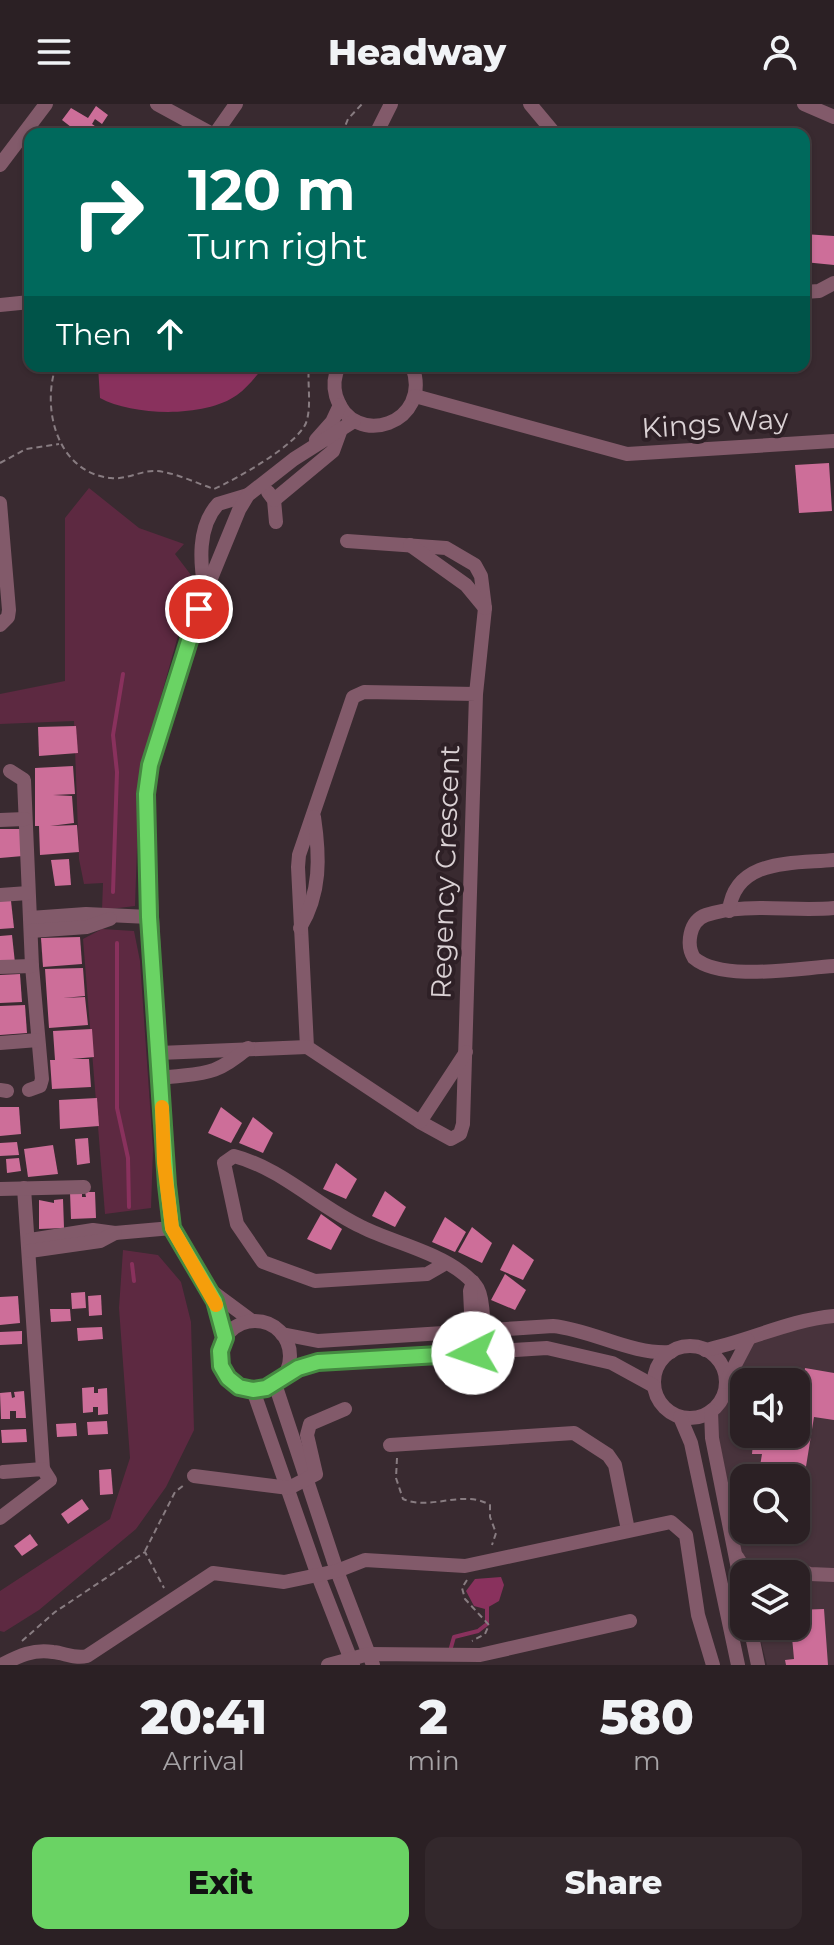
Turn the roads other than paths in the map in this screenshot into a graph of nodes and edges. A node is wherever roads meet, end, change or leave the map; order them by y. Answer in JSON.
{"nodes":[{"id":1,"x":46,"y":104,"type":"edge"},
{"id":2,"x":157,"y":104,"type":"edge"},
{"id":3,"x":236,"y":104,"type":"edge"},
{"id":4,"x":391,"y":104,"type":"edge"},
{"id":5,"x":530,"y":104,"type":"edge"},
{"id":6,"x":804,"y":104,"type":"edge"},
{"id":7,"x":834,"y":117,"type":"edge"},
{"id":8,"x":28,"y":128,"type":"edge"},
{"id":9,"x":203,"y":128,"type":"edge"},
{"id":10,"x":218,"y":128,"type":"edge"},
{"id":11,"x":379,"y":128,"type":"edge"},
{"id":12,"x":550,"y":128,"type":"edge"},
{"id":13,"x":24,"y":133,"type":"edge"},
{"id":14,"x":0,"y":165,"type":"edge"},
{"id":15,"x":834,"y":283,"type":"edge"},
{"id":16,"x":810,"y":292,"type":"edge"},
{"id":17,"x":24,"y":303,"type":"edge"},
{"id":18,"x":0,"y":305,"type":"edge"},
{"id":19,"x":338,"y":372,"type":"edge"},
{"id":20,"x":414,"y":372,"type":"edge"},
{"id":21,"x":415,"y":396,"type":"junction"},
{"id":22,"x":340,"y":405,"type":"junction"},
{"id":23,"x":354,"y":421,"type":"junction"},
{"id":24,"x":341,"y":429,"type":"junction"},
{"id":25,"x":834,"y":441,"type":"edge"},
{"id":26,"x":311,"y":446,"type":"junction"},
{"id":27,"x":262,"y":485,"type":"junction"},
{"id":28,"x":248,"y":495,"type":"junction"},
{"id":29,"x":274,"y":500,"type":"junction"},
{"id":30,"x":0,"y":504,"type":"edge"},
{"id":31,"x":0,"y":515,"type":"edge"},
{"id":32,"x":276,"y":522,"type":"dead end"},
{"id":33,"x":347,"y":541,"type":"dead end"},
{"id":34,"x":410,"y":545,"type":"junction"},
{"id":35,"x":205,"y":593,"type":"junction"},
{"id":36,"x":485,"y":608,"type":"junction"},
{"id":37,"x":0,"y":625,"type":"edge"},
{"id":38,"x":476,"y":694,"type":"junction"},
{"id":39,"x":10,"y":771,"type":"dead end"},
{"id":40,"x":25,"y":819,"type":"junction"},
{"id":41,"x":0,"y":820,"type":"edge"},
{"id":42,"x":834,"y":860,"type":"edge"},
{"id":43,"x":28,"y":893,"type":"junction"},
{"id":44,"x":0,"y":895,"type":"edge"},
{"id":45,"x":834,"y":908,"type":"edge"},
{"id":46,"x":729,"y":911,"type":"junction"},
{"id":47,"x":149,"y":917,"type":"junction"},
{"id":48,"x":30,"y":924,"type":"junction"},
{"id":49,"x":32,"y":966,"type":"junction"},
{"id":50,"x":834,"y":966,"type":"edge"},
{"id":51,"x":0,"y":967,"type":"edge"},
{"id":52,"x":38,"y":1040,"type":"junction"},
{"id":53,"x":0,"y":1043,"type":"edge"},
{"id":54,"x":307,"y":1047,"type":"junction"},
{"id":55,"x":241,"y":1048,"type":"junction"},
{"id":56,"x":466,"y":1052,"type":"junction"},
{"id":57,"x":160,"y":1057,"type":"junction"},
{"id":58,"x":161,"y":1078,"type":"junction"},
{"id":59,"x":29,"y":1090,"type":"dead end"},
{"id":60,"x":420,"y":1122,"type":"junction"},
{"id":61,"x":84,"y":1187,"type":"dead end"},
{"id":62,"x":24,"y":1188,"type":"junction"},
{"id":63,"x":0,"y":1189,"type":"edge"},
{"id":64,"x":172,"y":1228,"type":"junction"},
{"id":65,"x":30,"y":1246,"type":"junction"},
{"id":66,"x":446,"y":1263,"type":"junction"},
{"id":67,"x":211,"y":1290,"type":"junction"},
{"id":68,"x":834,"y":1316,"type":"edge"},
{"id":69,"x":252,"y":1321,"type":"junction"},
{"id":70,"x":477,"y":1330,"type":"junction"},
{"id":71,"x":282,"y":1334,"type":"junction"},
{"id":72,"x":225,"y":1338,"type":"junction"},
{"id":73,"x":748,"y":1340,"type":"junction"},
{"id":74,"x":705,"y":1350,"type":"junction"},
{"id":75,"x":479,"y":1352,"type":"junction"},
{"id":76,"x":671,"y":1352,"type":"junction"},
{"id":77,"x":279,"y":1380,"type":"junction"},
{"id":78,"x":726,"y":1382,"type":"junction"},
{"id":79,"x":654,"y":1386,"type":"junction"},
{"id":80,"x":253,"y":1390,"type":"junction"},
{"id":81,"x":345,"y":1409,"type":"dead end"},
{"id":82,"x":711,"y":1411,"type":"junction"},
{"id":83,"x":680,"y":1417,"type":"junction"},
{"id":84,"x":395,"y":1444,"type":"road end"},
{"id":85,"x":43,"y":1469,"type":"junction"},
{"id":86,"x":3,"y":1472,"type":"dead end"},
{"id":87,"x":194,"y":1476,"type":"road end"},
{"id":88,"x":308,"y":1480,"type":"junction"},
{"id":89,"x":289,"y":1488,"type":"junction"},
{"id":90,"x":0,"y":1518,"type":"edge"},
{"id":91,"x":628,"y":1530,"type":"junction"},
{"id":92,"x":737,"y":1556,"type":"junction"},
{"id":93,"x":717,"y":1560,"type":"junction"},
{"id":94,"x":739,"y":1560,"type":"edge"},
{"id":95,"x":739,"y":1560,"type":"edge"},
{"id":96,"x":327,"y":1572,"type":"junction"},
{"id":97,"x":834,"y":1575,"type":"edge"},
{"id":98,"x":730,"y":1576,"type":"edge"},
{"id":99,"x":810,"y":1577,"type":"edge"},
{"id":100,"x":730,"y":1606,"type":"edge"},
{"id":101,"x":728,"y":1612,"type":"junction"},
{"id":102,"x":630,"y":1621,"type":"dead end"},
{"id":103,"x":753,"y":1640,"type":"edge"},
{"id":104,"x":371,"y":1660,"type":"edge"},
{"id":105,"x":352,"y":1661,"type":"edge"},
{"id":106,"x":6,"y":1662,"type":"edge"},
{"id":107,"x":328,"y":1665,"type":"edge"},
{"id":108,"x":713,"y":1665,"type":"edge"},
{"id":109,"x":738,"y":1665,"type":"edge"},
{"id":110,"x":758,"y":1665,"type":"edge"}],
"edges":[{"from":1,"to":8,"type":"street"},
{"from":2,"to":9,"type":"street"},
{"from":3,"to":10,"type":"street"},
{"from":4,"to":11,"type":"street"},
{"from":5,"to":12,"type":"street"},
{"from":6,"to":7,"type":"street"},
{"from":13,"to":14,"type":"street"},
{"from":15,"to":16,"type":"street"},
{"from":17,"to":18,"type":"street"},
{"from":19,"to":22,"type":"street"},
{"from":20,"to":21,"type":"street"},
{"from":21,"to":23,"type":"street"},
{"from":21,"to":25,"type":"street","name":"Kings Way"},
{"from":22,"to":23,"type":"street"},
{"from":22,"to":26,"type":"street"},
{"from":23,"to":24,"type":"street"},
{"from":24,"to":26,"type":"street"},
{"from":24,"to":29,"type":"street"},
{"from":26,"to":27,"type":"street"},
{"from":27,"to":28,"type":"street"},
{"from":27,"to":29,"type":"street"},
{"from":28,"to":35,"type":"street"},
{"from":28,"to":35,"type":"street"},
{"from":29,"to":32,"type":"street"},
{"from":30,"to":31,"type":"street"},
{"from":31,"to":37,"type":"street"},
{"from":33,"to":34,"type":"street","name":"Regency Crescent"},
{"from":34,"to":36,"type":"street"},
{"from":34,"to":36,"type":"street","name":"Regency Crescent"},
{"from":35,"to":47,"type":"street"},
{"from":36,"to":38,"type":"street","name":"Regency Crescent"},
{"from":38,"to":54,"type":"street"},
{"from":38,"to":56,"type":"street","name":"Regency Crescent"},
{"from":39,"to":40,"type":"street"},
{"from":40,"to":41,"type":"street"},
{"from":40,"to":43,"type":"street"},
{"from":42,"to":46,"type":"street"},
{"from":43,"to":44,"type":"street"},
{"from":43,"to":48,"type":"street"},
{"from":45,"to":46,"type":"street"},
{"from":46,"to":50,"type":"street"},
{"from":47,"to":48,"type":"street"},
{"from":47,"to":57,"type":"street"},
{"from":48,"to":49,"type":"street"},
{"from":49,"to":51,"type":"street"},
{"from":49,"to":52,"type":"street"},
{"from":52,"to":53,"type":"street"},
{"from":52,"to":59,"type":"street"},
{"from":54,"to":55,"type":"street"},
{"from":54,"to":60,"type":"street","name":"Regency Crescent"},
{"from":55,"to":57,"type":"street"},
{"from":55,"to":58,"type":"street"},
{"from":56,"to":60,"type":"street"},
{"from":56,"to":60,"type":"street","name":"Regency Crescent"},
{"from":57,"to":58,"type":"street"},
{"from":58,"to":64,"type":"street"},
{"from":61,"to":62,"type":"street"},
{"from":62,"to":63,"type":"street"},
{"from":62,"to":65,"type":"street"},
{"from":64,"to":65,"type":"street"},
{"from":64,"to":67,"type":"street"},
{"from":65,"to":85,"type":"street"},
{"from":66,"to":66,"type":"street"},
{"from":66,"to":70,"type":"street"},
{"from":67,"to":69,"type":"street"},
{"from":67,"to":72,"type":"street"},
{"from":68,"to":73,"type":"street"},
{"from":69,"to":71,"type":"street"},
{"from":69,"to":72,"type":"street"},
{"from":70,"to":71,"type":"street"},
{"from":70,"to":75,"type":"street"},
{"from":70,"to":76,"type":"street"},
{"from":71,"to":77,"type":"street"},
{"from":72,"to":80,"type":"street"},
{"from":73,"to":74,"type":"street"},
{"from":73,"to":78,"type":"street"},
{"from":74,"to":76,"type":"street"},
{"from":74,"to":78,"type":"street"},
{"from":75,"to":77,"type":"street"},
{"from":75,"to":79,"type":"street"},
{"from":76,"to":79,"type":"street"},
{"from":77,"to":80,"type":"street"},
{"from":77,"to":88,"type":"street"},
{"from":78,"to":82,"type":"street"},
{"from":79,"to":83,"type":"street"},
{"from":80,"to":89,"type":"street"},
{"from":81,"to":88,"type":"street"},
{"from":82,"to":83,"type":"street"},
{"from":82,"to":92,"type":"street"},
{"from":83,"to":93,"type":"street"},
{"from":84,"to":91,"type":"street"},
{"from":85,"to":86,"type":"street"},
{"from":85,"to":90,"type":"street"},
{"from":87,"to":89,"type":"street"},
{"from":88,"to":89,"type":"street"},
{"from":88,"to":96,"type":"street"},
{"from":89,"to":96,"type":"street"},
{"from":91,"to":96,"type":"street"},
{"from":91,"to":108,"type":"street"},
{"from":92,"to":94,"type":"street"},
{"from":92,"to":95,"type":"street"},
{"from":93,"to":98,"type":"street"},
{"from":93,"to":101,"type":"street"},
{"from":96,"to":104,"type":"street"},
{"from":96,"to":105,"type":"street"},
{"from":96,"to":106,"type":"street"},
{"from":97,"to":99,"type":"street"},
{"from":100,"to":101,"type":"street"},
{"from":101,"to":109,"type":"street"},
{"from":102,"to":104,"type":"street"},
{"from":103,"to":110,"type":"street"},
{"from":104,"to":105,"type":"street"},
{"from":105,"to":107,"type":"street"}]}
